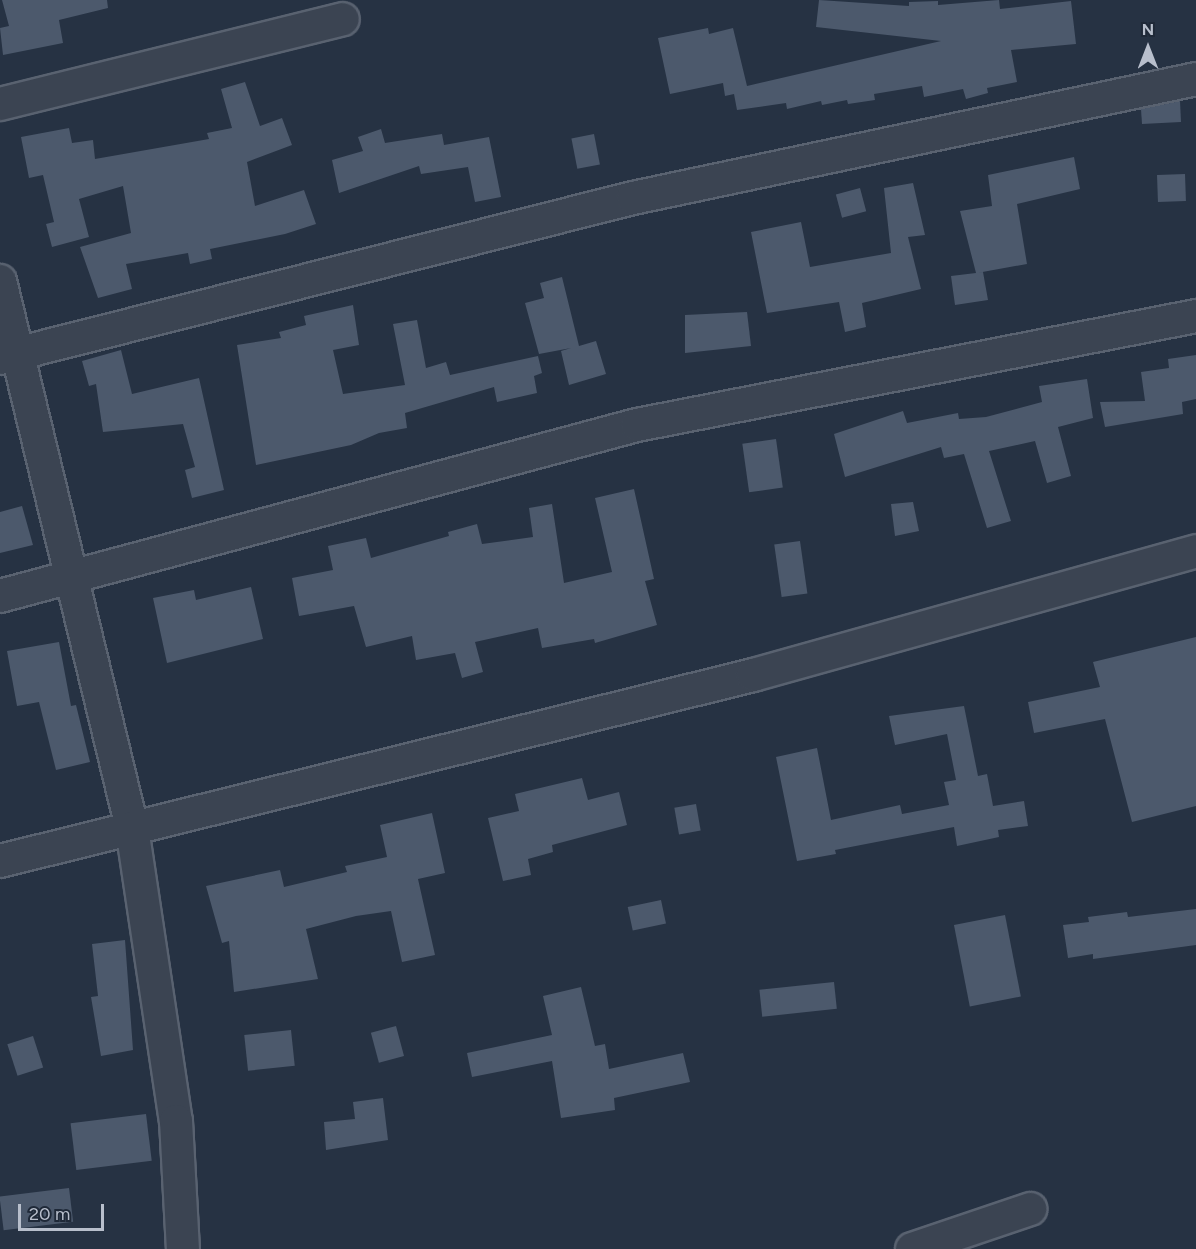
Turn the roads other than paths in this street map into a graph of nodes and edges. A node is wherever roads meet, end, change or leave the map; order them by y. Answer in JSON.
{"nodes":[{"id":1,"x":343,"y":19,"type":"dead end"},
{"id":2,"x":1196,"y":79,"type":"edge"},
{"id":3,"x":0,"y":104,"type":"edge"},
{"id":4,"x":0,"y":281,"type":"edge"},
{"id":5,"x":1196,"y":316,"type":"edge"},
{"id":6,"x":8,"y":356,"type":"edge"},
{"id":7,"x":1196,"y":551,"type":"edge"},
{"id":8,"x":72,"y":579,"type":"junction"},
{"id":9,"x":0,"y":596,"type":"edge"},
{"id":10,"x":132,"y":828,"type":"junction"},
{"id":11,"x":0,"y":861,"type":"edge"},
{"id":12,"x":1030,"y":1209,"type":"dead end"},
{"id":13,"x":183,"y":1249,"type":"edge"},
{"id":14,"x":912,"y":1249,"type":"edge"}],
"edges":[{"from":1,"to":3,"type":"street"},
{"from":2,"to":6,"type":"street"},
{"from":4,"to":6,"type":"street"},
{"from":5,"to":8,"type":"street"},
{"from":6,"to":8,"type":"street"},
{"from":7,"to":10,"type":"street"},
{"from":8,"to":9,"type":"street"},
{"from":8,"to":10,"type":"street"},
{"from":10,"to":11,"type":"street"},
{"from":10,"to":13,"type":"street"},
{"from":12,"to":14,"type":"street"}]}
